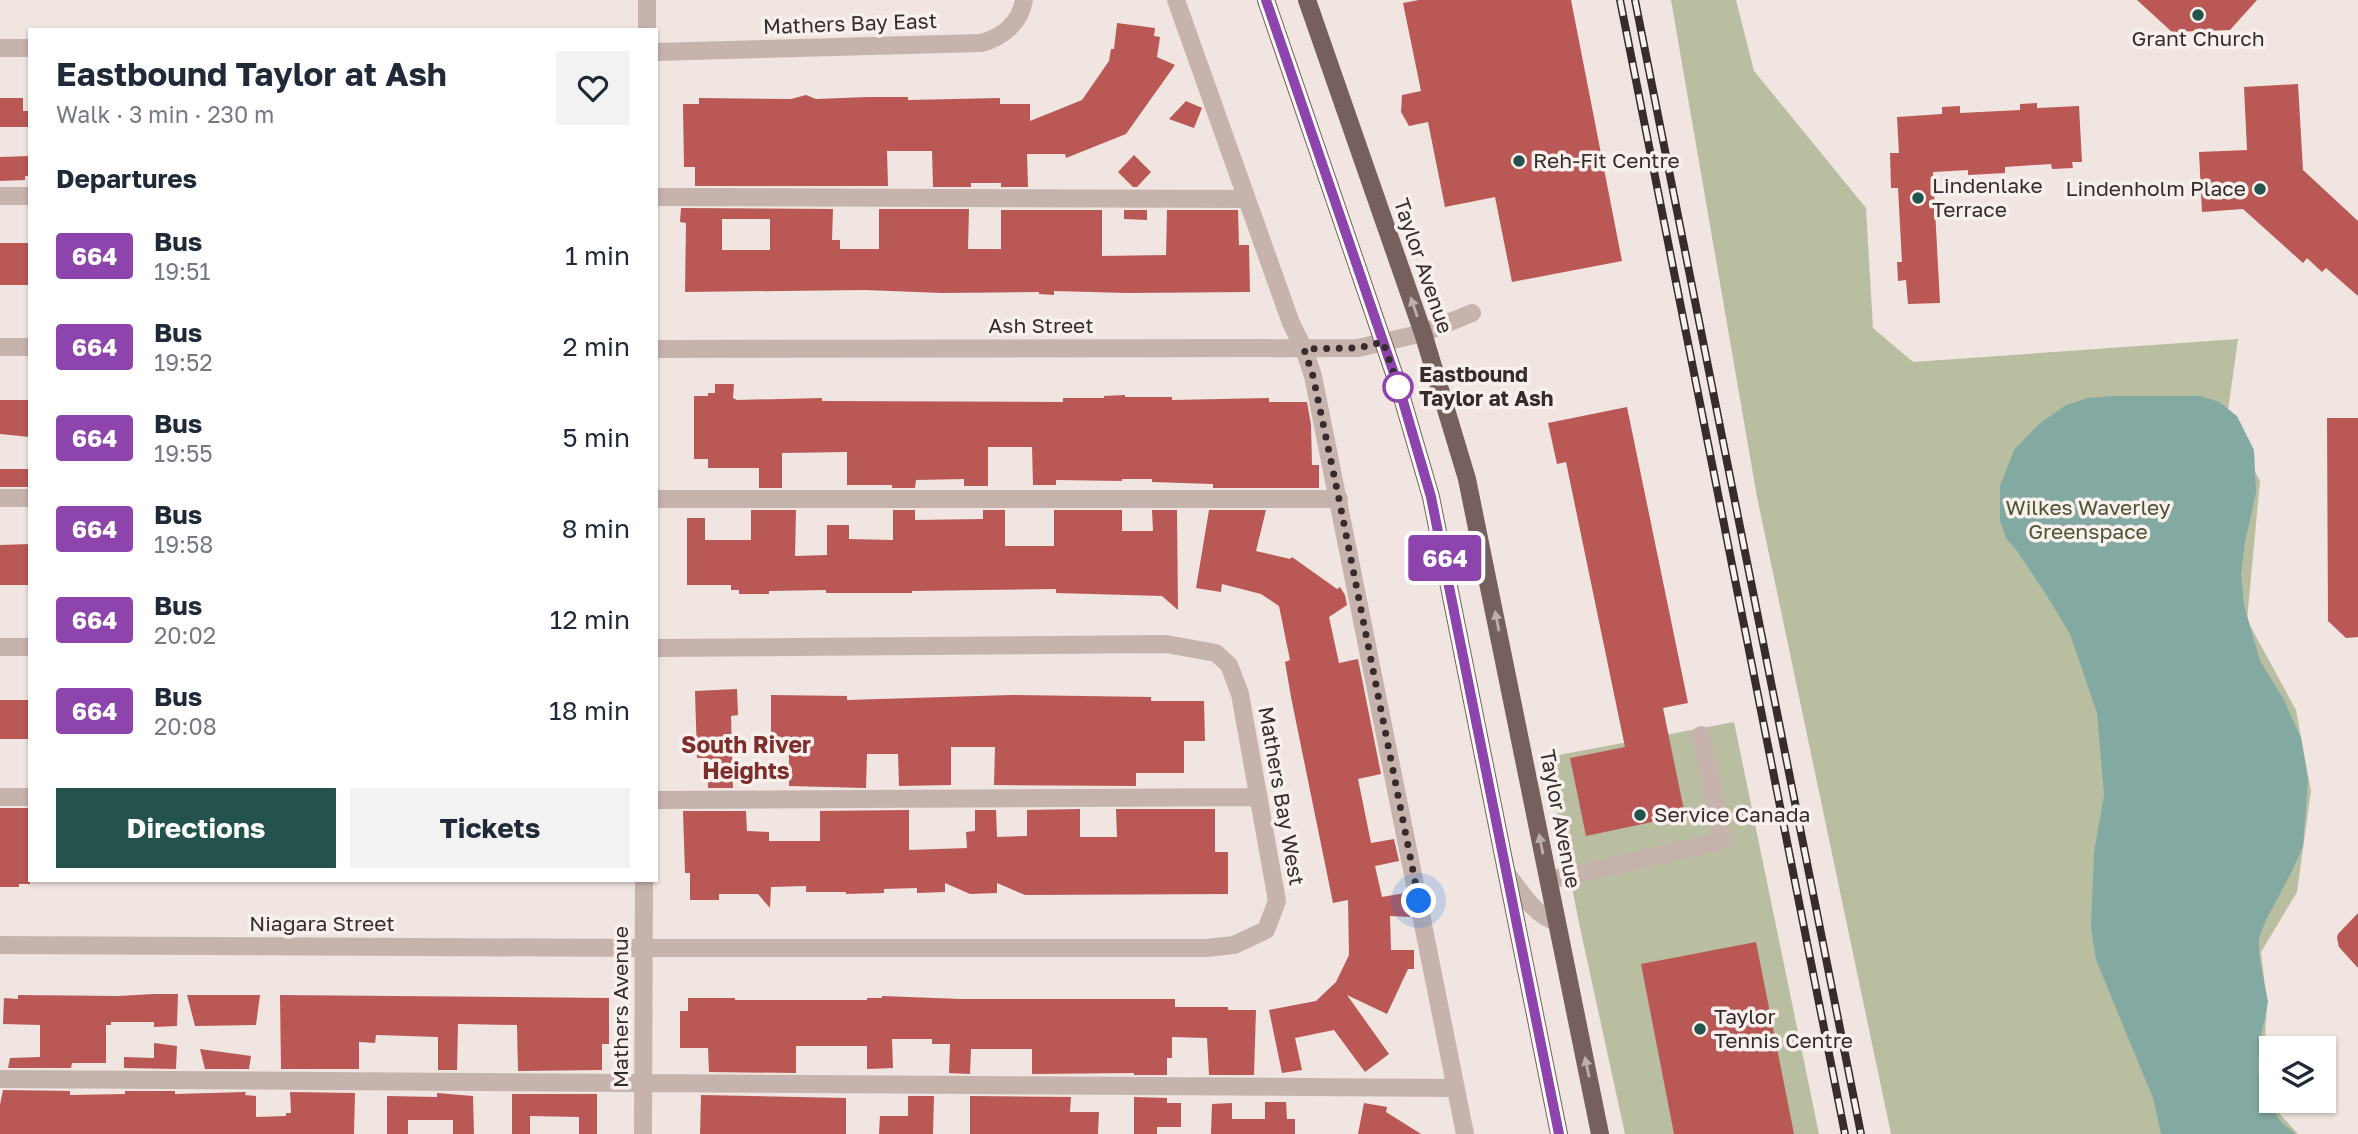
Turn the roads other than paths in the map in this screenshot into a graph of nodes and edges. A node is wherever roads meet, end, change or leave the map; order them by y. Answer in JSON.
{"nodes":[{"id":1,"x":647,"y":0,"type":"edge"},
{"id":2,"x":1024,"y":0,"type":"edge"},
{"id":3,"x":1176,"y":0,"type":"edge"},
{"id":4,"x":1266,"y":0,"type":"edge"},
{"id":5,"x":1307,"y":0,"type":"edge"},
{"id":6,"x":647,"y":28,"type":"edge"},
{"id":7,"x":0,"y":48,"type":"edge"},
{"id":8,"x":28,"y":48,"type":"edge"},
{"id":9,"x":658,"y":52,"type":"edge"},
{"id":10,"x":0,"y":196,"type":"edge"},
{"id":11,"x":28,"y":196,"type":"edge"},
{"id":12,"x":658,"y":197,"type":"edge"},
{"id":13,"x":1246,"y":200,"type":"junction"},
{"id":14,"x":1472,"y":313,"type":"dead end"},
{"id":15,"x":1423,"y":333,"type":"junction"},
{"id":16,"x":1383,"y":342,"type":"junction"},
{"id":17,"x":0,"y":347,"type":"edge"},
{"id":18,"x":28,"y":347,"type":"edge"},
{"id":19,"x":658,"y":349,"type":"edge"},
{"id":20,"x":1304,"y":349,"type":"junction"},
{"id":21,"x":0,"y":498,"type":"edge"},
{"id":22,"x":28,"y":498,"type":"edge"},
{"id":23,"x":658,"y":499,"type":"edge"},
{"id":24,"x":1339,"y":499,"type":"junction"},
{"id":25,"x":0,"y":647,"type":"edge"},
{"id":26,"x":28,"y":647,"type":"edge"},
{"id":27,"x":658,"y":648,"type":"edge"},
{"id":28,"x":1701,"y":735,"type":"dead end"},
{"id":29,"x":0,"y":797,"type":"edge"},
{"id":30,"x":28,"y":797,"type":"edge"},
{"id":31,"x":1259,"y":797,"type":"junction"},
{"id":32,"x":658,"y":800,"type":"edge"},
{"id":33,"x":1507,"y":874,"type":"junction"},
{"id":34,"x":1549,"y":880,"type":"junction"},
{"id":35,"x":644,"y":882,"type":"edge"},
{"id":36,"x":1557,"y":922,"type":"junction"},
{"id":37,"x":0,"y":945,"type":"edge"},
{"id":38,"x":643,"y":948,"type":"junction"},
{"id":39,"x":0,"y":1079,"type":"edge"},
{"id":40,"x":643,"y":1082,"type":"junction"},
{"id":41,"x":1456,"y":1088,"type":"junction"},
{"id":42,"x":643,"y":1134,"type":"edge"},
{"id":43,"x":1465,"y":1134,"type":"edge"},
{"id":44,"x":1559,"y":1134,"type":"edge"},
{"id":45,"x":1600,"y":1134,"type":"edge"}],
"edges":[{"from":1,"to":6,"type":"street"},
{"from":2,"to":9,"type":"street","name":"Mathers Bay East"},
{"from":3,"to":13,"type":"street"},
{"from":4,"to":16,"type":"main road","name":"Taylor Avenue"},
{"from":15,"to":5,"type":"main road","name":"Taylor Avenue","one_way":true},
{"from":7,"to":8,"type":"street"},
{"from":10,"to":11,"type":"street"},
{"from":12,"to":13,"type":"street"},
{"from":13,"to":20,"type":"street"},
{"from":14,"to":15,"type":"street","name":"Ash Street"},
{"from":15,"to":16,"type":"street","name":"Ash Street"},
{"from":34,"to":15,"type":"main road","name":"Taylor Avenue","one_way":true},
{"from":16,"to":20,"type":"street","name":"Ash Street"},
{"from":16,"to":33,"type":"main road","name":"Taylor Avenue"},
{"from":17,"to":18,"type":"street"},
{"from":19,"to":20,"type":"street","name":"Ash Street"},
{"from":20,"to":24,"type":"street"},
{"from":21,"to":22,"type":"street"},
{"from":23,"to":24,"type":"street"},
{"from":24,"to":41,"type":"street"},
{"from":25,"to":26,"type":"street"},
{"from":27,"to":31,"type":"street","name":"Mathers Bay West"},
{"from":28,"to":34,"type":"street"},
{"from":29,"to":30,"type":"street"},
{"from":31,"to":32,"type":"street"},
{"from":31,"to":38,"type":"street","name":"Mathers Bay West"},
{"from":33,"to":36,"type":"street","name":"Taylor Avenue"},
{"from":33,"to":44,"type":"main road","name":"Taylor Avenue"},
{"from":34,"to":36,"type":"main road","name":"Taylor Avenue"},
{"from":35,"to":38,"type":"street","name":"Mathers Avenue"},
{"from":45,"to":36,"type":"main road","name":"Taylor Avenue","one_way":true},
{"from":37,"to":38,"type":"street","name":"Niagara Street"},
{"from":38,"to":40,"type":"street","name":"Mathers Avenue"},
{"from":39,"to":40,"type":"street"},
{"from":40,"to":41,"type":"street"},
{"from":40,"to":42,"type":"street","name":"Mathers Avenue"},
{"from":41,"to":43,"type":"street"}]}
